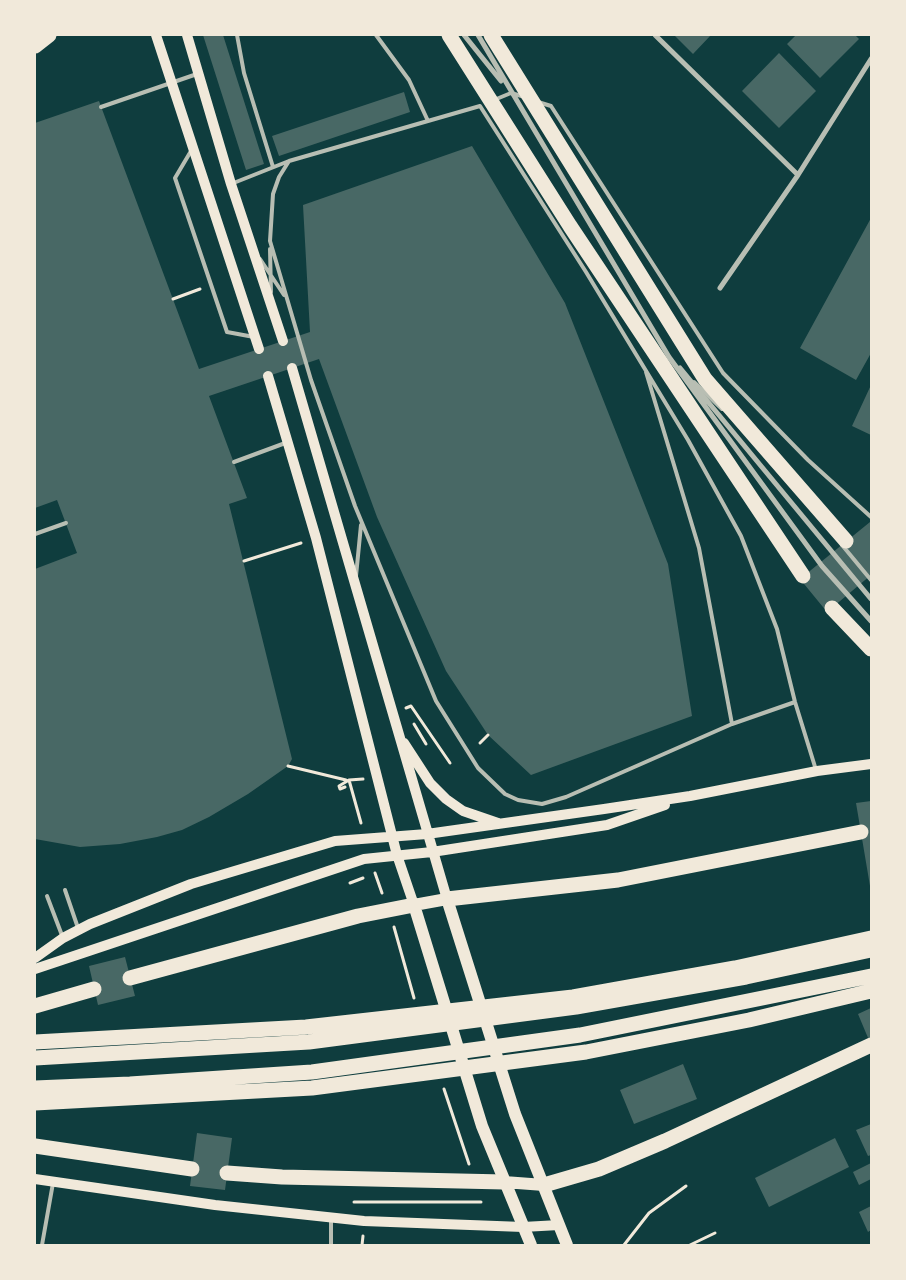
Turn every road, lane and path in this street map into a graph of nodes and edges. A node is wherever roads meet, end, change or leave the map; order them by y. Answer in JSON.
{"nodes":[{"id":1,"x":49,"y":35,"type":"edge"},
{"id":2,"x":156,"y":35,"type":"edge"},
{"id":3,"x":187,"y":35,"type":"edge"},
{"id":4,"x":236,"y":35,"type":"edge"},
{"id":5,"x":376,"y":35,"type":"edge"},
{"id":6,"x":449,"y":35,"type":"edge"},
{"id":7,"x":464,"y":35,"type":"edge"},
{"id":8,"x":478,"y":35,"type":"edge"},
{"id":9,"x":491,"y":35,"type":"edge"},
{"id":10,"x":655,"y":35,"type":"edge"},
{"id":11,"x":35,"y":46,"type":"edge"},
{"id":12,"x":871,"y":59,"type":"edge"},
{"id":13,"x":199,"y":73,"type":"junction"},
{"id":14,"x":170,"y":81,"type":"junction"},
{"id":15,"x":511,"y":93,"type":"junction"},
{"id":16,"x":480,"y":106,"type":"junction"},
{"id":17,"x":101,"y":107,"type":"dead end"},
{"id":18,"x":428,"y":121,"type":"junction"},
{"id":19,"x":194,"y":147,"type":"junction"},
{"id":20,"x":289,"y":161,"type":"junction"},
{"id":21,"x":273,"y":167,"type":"junction"},
{"id":22,"x":798,"y":175,"type":"junction"},
{"id":23,"x":231,"y":184,"type":"junction"},
{"id":24,"x":270,"y":241,"type":"junction"},
{"id":25,"x":252,"y":246,"type":"junction"},
{"id":26,"x":271,"y":275,"type":"junction"},
{"id":27,"x":202,"y":288,"type":"dead end"},
{"id":28,"x":720,"y":288,"type":"dead end"},
{"id":29,"x":173,"y":299,"type":"dead end"},
{"id":30,"x":286,"y":299,"type":"junction"},
{"id":31,"x":271,"y":304,"type":"junction"},
{"id":32,"x":255,"y":337,"type":"junction"},
{"id":33,"x":283,"y":341,"type":"dead end"},
{"id":34,"x":259,"y":349,"type":"dead end"},
{"id":35,"x":669,"y":357,"type":"junction"},
{"id":36,"x":292,"y":368,"type":"dead end"},
{"id":37,"x":646,"y":372,"type":"junction"},
{"id":38,"x":268,"y":376,"type":"dead end"},
{"id":39,"x":691,"y":379,"type":"junction"},
{"id":40,"x":725,"y":412,"type":"dead end"},
{"id":41,"x":732,"y":419,"type":"dead end"},
{"id":42,"x":288,"y":442,"type":"junction"},
{"id":43,"x":234,"y":462,"type":"dead end"},
{"id":44,"x":871,"y":517,"type":"edge"},
{"id":45,"x":66,"y":523,"type":"dead end"},
{"id":46,"x":362,"y":523,"type":"junction"},
{"id":47,"x":35,"y":534,"type":"edge"},
{"id":48,"x":316,"y":538,"type":"junction"},
{"id":49,"x":846,"y":542,"type":"dead end"},
{"id":50,"x":244,"y":561,"type":"dead end"},
{"id":51,"x":803,"y":576,"type":"dead end"},
{"id":52,"x":871,"y":580,"type":"edge"},
{"id":53,"x":356,"y":585,"type":"junction"},
{"id":54,"x":871,"y":599,"type":"edge"},
{"id":55,"x":832,"y":608,"type":"dead end"},
{"id":56,"x":871,"y":621,"type":"edge"},
{"id":57,"x":871,"y":649,"type":"edge"},
{"id":58,"x":795,"y":702,"type":"junction"},
{"id":59,"x":732,"y":724,"type":"junction"},
{"id":60,"x":397,"y":732,"type":"junction"},
{"id":61,"x":488,"y":735,"type":"dead end"},
{"id":62,"x":480,"y":743,"type":"dead end"},
{"id":63,"x":430,"y":750,"type":"dead end"},
{"id":64,"x":450,"y":763,"type":"dead end"},
{"id":65,"x":871,"y":764,"type":"edge"},
{"id":66,"x":288,"y":766,"type":"dead end"},
{"id":67,"x":817,"y":771,"type":"junction"},
{"id":68,"x":345,"y":787,"type":"dead end"},
{"id":69,"x":690,"y":796,"type":"junction"},
{"id":70,"x":502,"y":824,"type":"junction"},
{"id":71,"x":861,"y":832,"type":"dead end"},
{"id":72,"x":427,"y":834,"type":"junction"},
{"id":73,"x":393,"y":836,"type":"junction"},
{"id":74,"x":432,"y":852,"type":"junction"},
{"id":75,"x":397,"y":854,"type":"junction"},
{"id":76,"x":65,"y":890,"type":"dead end"},
{"id":77,"x":47,"y":896,"type":"dead end"},
{"id":78,"x":447,"y":899,"type":"junction"},
{"id":79,"x":414,"y":905,"type":"junction"},
{"id":80,"x":79,"y":930,"type":"junction"},
{"id":81,"x":63,"y":938,"type":"junction"},
{"id":82,"x":871,"y":938,"type":"edge"},
{"id":83,"x":871,"y":950,"type":"edge"},
{"id":84,"x":35,"y":958,"type":"edge"},
{"id":85,"x":35,"y":969,"type":"edge"},
{"id":86,"x":871,"y":976,"type":"edge"},
{"id":87,"x":130,"y":978,"type":"dead end"},
{"id":88,"x":94,"y":989,"type":"dead end"},
{"id":89,"x":871,"y":991,"type":"edge"},
{"id":90,"x":35,"y":1006,"type":"edge"},
{"id":91,"x":35,"y":1042,"type":"edge"},
{"id":92,"x":871,"y":1046,"type":"edge"},
{"id":93,"x":35,"y":1058,"type":"edge"},
{"id":94,"x":35,"y":1088,"type":"edge"},
{"id":95,"x":35,"y":1103,"type":"edge"},
{"id":96,"x":35,"y":1146,"type":"edge"},
{"id":97,"x":192,"y":1169,"type":"dead end"},
{"id":98,"x":228,"y":1173,"type":"dead end"},
{"id":99,"x":35,"y":1178,"type":"edge"},
{"id":100,"x":53,"y":1181,"type":"junction"},
{"id":101,"x":504,"y":1182,"type":"junction"},
{"id":102,"x":544,"y":1185,"type":"junction"},
{"id":103,"x":686,"y":1186,"type":"dead end"},
{"id":104,"x":481,"y":1202,"type":"dead end"},
{"id":105,"x":416,"y":1203,"type":"dead end"},
{"id":106,"x":331,"y":1218,"type":"junction"},
{"id":107,"x":560,"y":1225,"type":"junction"},
{"id":108,"x":523,"y":1227,"type":"junction"},
{"id":109,"x":42,"y":1245,"type":"edge"},
{"id":110,"x":331,"y":1245,"type":"edge"},
{"id":111,"x":531,"y":1245,"type":"edge"},
{"id":112,"x":567,"y":1245,"type":"edge"},
{"id":113,"x":624,"y":1245,"type":"edge"},
{"id":114,"x":691,"y":1245,"type":"edge"}],
"edges":[{"from":1,"to":11,"type":"highway"},
{"from":2,"to":14,"type":"main road"},
{"from":3,"to":13,"type":"main road"},
{"from":4,"to":21,"type":"lane"},
{"from":5,"to":18,"type":"lane"},
{"from":6,"to":51,"type":"highway"},
{"from":7,"to":15,"type":"street"},
{"from":8,"to":15,"type":"street"},
{"from":9,"to":49,"type":"highway"},
{"from":10,"to":22,"type":"street"},
{"from":12,"to":22,"type":"street"},
{"from":13,"to":14,"type":"lane"},
{"from":13,"to":23,"type":"main road"},
{"from":14,"to":17,"type":"lane"},
{"from":14,"to":19,"type":"main road"},
{"from":15,"to":16,"type":"lane"},
{"from":15,"to":35,"type":"street"},
{"from":15,"to":44,"type":"lane"},
{"from":16,"to":18,"type":"lane"},
{"from":16,"to":37,"type":"lane"},
{"from":18,"to":20,"type":"lane"},
{"from":19,"to":32,"type":"main road"},
{"from":19,"to":32,"type":"lane"},
{"from":20,"to":21,"type":"lane"},
{"from":20,"to":24,"type":"lane"},
{"from":21,"to":23,"type":"lane"},
{"from":22,"to":28,"type":"street"},
{"from":23,"to":25,"type":"main road"},
{"from":24,"to":26,"type":"lane"},
{"from":24,"to":30,"type":"lane"},
{"from":25,"to":26,"type":"lane"},
{"from":25,"to":31,"type":"main road"},
{"from":26,"to":30,"type":"lane"},
{"from":26,"to":31,"type":"lane"},
{"from":27,"to":29,"type":"path"},
{"from":30,"to":46,"type":"lane"},
{"from":31,"to":33,"type":"main road"},
{"from":32,"to":34,"type":"main road"},
{"from":35,"to":39,"type":"street"},
{"from":35,"to":56,"type":"street"},
{"from":36,"to":53,"type":"main road"},
{"from":37,"to":58,"type":"lane"},
{"from":37,"to":59,"type":"lane"},
{"from":38,"to":42,"type":"main road"},
{"from":39,"to":40,"type":"lane"},
{"from":39,"to":54,"type":"street"},
{"from":41,"to":52,"type":"lane"},
{"from":42,"to":43,"type":"lane"},
{"from":42,"to":48,"type":"main road"},
{"from":45,"to":47,"type":"lane"},
{"from":46,"to":53,"type":"lane"},
{"from":46,"to":59,"type":"lane"},
{"from":48,"to":50,"type":"path"},
{"from":48,"to":73,"type":"main road"},
{"from":53,"to":60,"type":"main road"},
{"from":55,"to":57,"type":"highway"},
{"from":58,"to":59,"type":"lane"},
{"from":58,"to":67,"type":"lane"},
{"from":60,"to":70,"type":"main road"},
{"from":60,"to":72,"type":"main road"},
{"from":61,"to":62,"type":"path"},
{"from":63,"to":64,"type":"path"},
{"from":65,"to":67,"type":"main road"},
{"from":66,"to":68,"type":"path"},
{"from":67,"to":69,"type":"main road"},
{"from":69,"to":70,"type":"main road"},
{"from":69,"to":74,"type":"main road"},
{"from":70,"to":72,"type":"main road"},
{"from":71,"to":78,"type":"highway"},
{"from":72,"to":73,"type":"main road"},
{"from":72,"to":74,"type":"main road"},
{"from":73,"to":75,"type":"main road"},
{"from":73,"to":80,"type":"main road"},
{"from":74,"to":75,"type":"main road"},
{"from":74,"to":78,"type":"main road"},
{"from":75,"to":79,"type":"main road"},
{"from":75,"to":85,"type":"main road"},
{"from":76,"to":80,"type":"lane"},
{"from":77,"to":81,"type":"lane"},
{"from":78,"to":79,"type":"main road"},
{"from":78,"to":102,"type":"main road"},
{"from":79,"to":87,"type":"highway"},
{"from":79,"to":101,"type":"main road"},
{"from":80,"to":81,"type":"main road"},
{"from":81,"to":84,"type":"main road"},
{"from":82,"to":91,"type":"highway"},
{"from":83,"to":93,"type":"highway"},
{"from":86,"to":94,"type":"highway"},
{"from":88,"to":90,"type":"highway"},
{"from":89,"to":95,"type":"highway"},
{"from":92,"to":102,"type":"highway"},
{"from":96,"to":97,"type":"highway"},
{"from":98,"to":101,"type":"highway"},
{"from":99,"to":100,"type":"main road"},
{"from":100,"to":106,"type":"main road"},
{"from":100,"to":109,"type":"lane"},
{"from":101,"to":102,"type":"main road"},
{"from":101,"to":108,"type":"main road"},
{"from":102,"to":107,"type":"main road"},
{"from":103,"to":113,"type":"path"},
{"from":104,"to":105,"type":"path"},
{"from":106,"to":108,"type":"main road"},
{"from":106,"to":110,"type":"lane"},
{"from":107,"to":108,"type":"main road"},
{"from":107,"to":112,"type":"main road"},
{"from":108,"to":111,"type":"main road"},
{"from":114,"to":114,"type":"path"}]}
